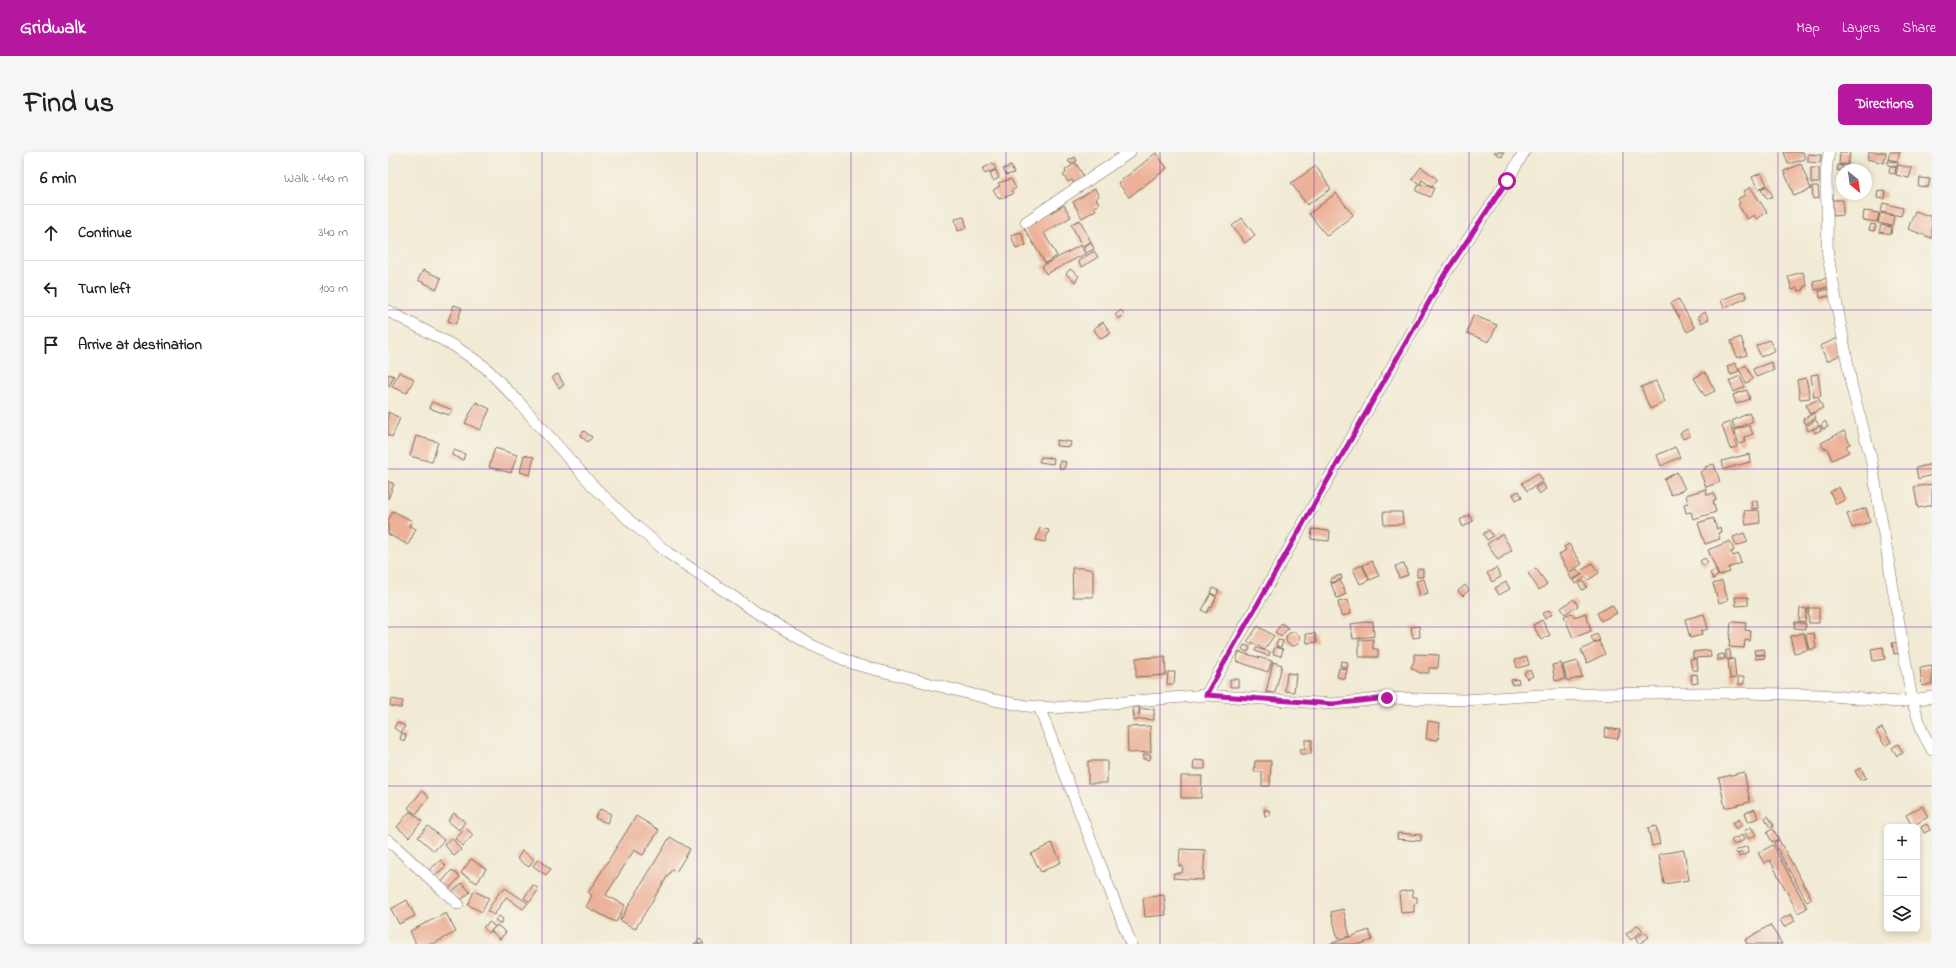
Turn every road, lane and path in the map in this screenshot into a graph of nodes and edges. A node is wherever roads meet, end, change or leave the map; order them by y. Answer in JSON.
{"nodes":[{"id":1,"x":1130,"y":152,"type":"edge"},
{"id":2,"x":1524,"y":152,"type":"edge"},
{"id":3,"x":1829,"y":152,"type":"edge"},
{"id":4,"x":1026,"y":222,"type":"dead end"},
{"id":5,"x":388,"y":311,"type":"edge"},
{"id":6,"x":1206,"y":695,"type":"junction"},
{"id":7,"x":1932,"y":697,"type":"edge"},
{"id":8,"x":1912,"y":700,"type":"junction"},
{"id":9,"x":1039,"y":707,"type":"junction"},
{"id":10,"x":1932,"y":750,"type":"edge"},
{"id":11,"x":388,"y":840,"type":"edge"},
{"id":12,"x":458,"y":904,"type":"dead end"},
{"id":13,"x":1131,"y":944,"type":"edge"}],
"edges":[{"from":1,"to":4,"type":"street"},
{"from":2,"to":6,"type":"street"},
{"from":3,"to":8,"type":"street"},
{"from":5,"to":9,"type":"street"},
{"from":6,"to":8,"type":"street"},
{"from":6,"to":9,"type":"street"},
{"from":7,"to":8,"type":"street"},
{"from":8,"to":10,"type":"street"},
{"from":9,"to":13,"type":"street"},
{"from":11,"to":12,"type":"street"}]}
